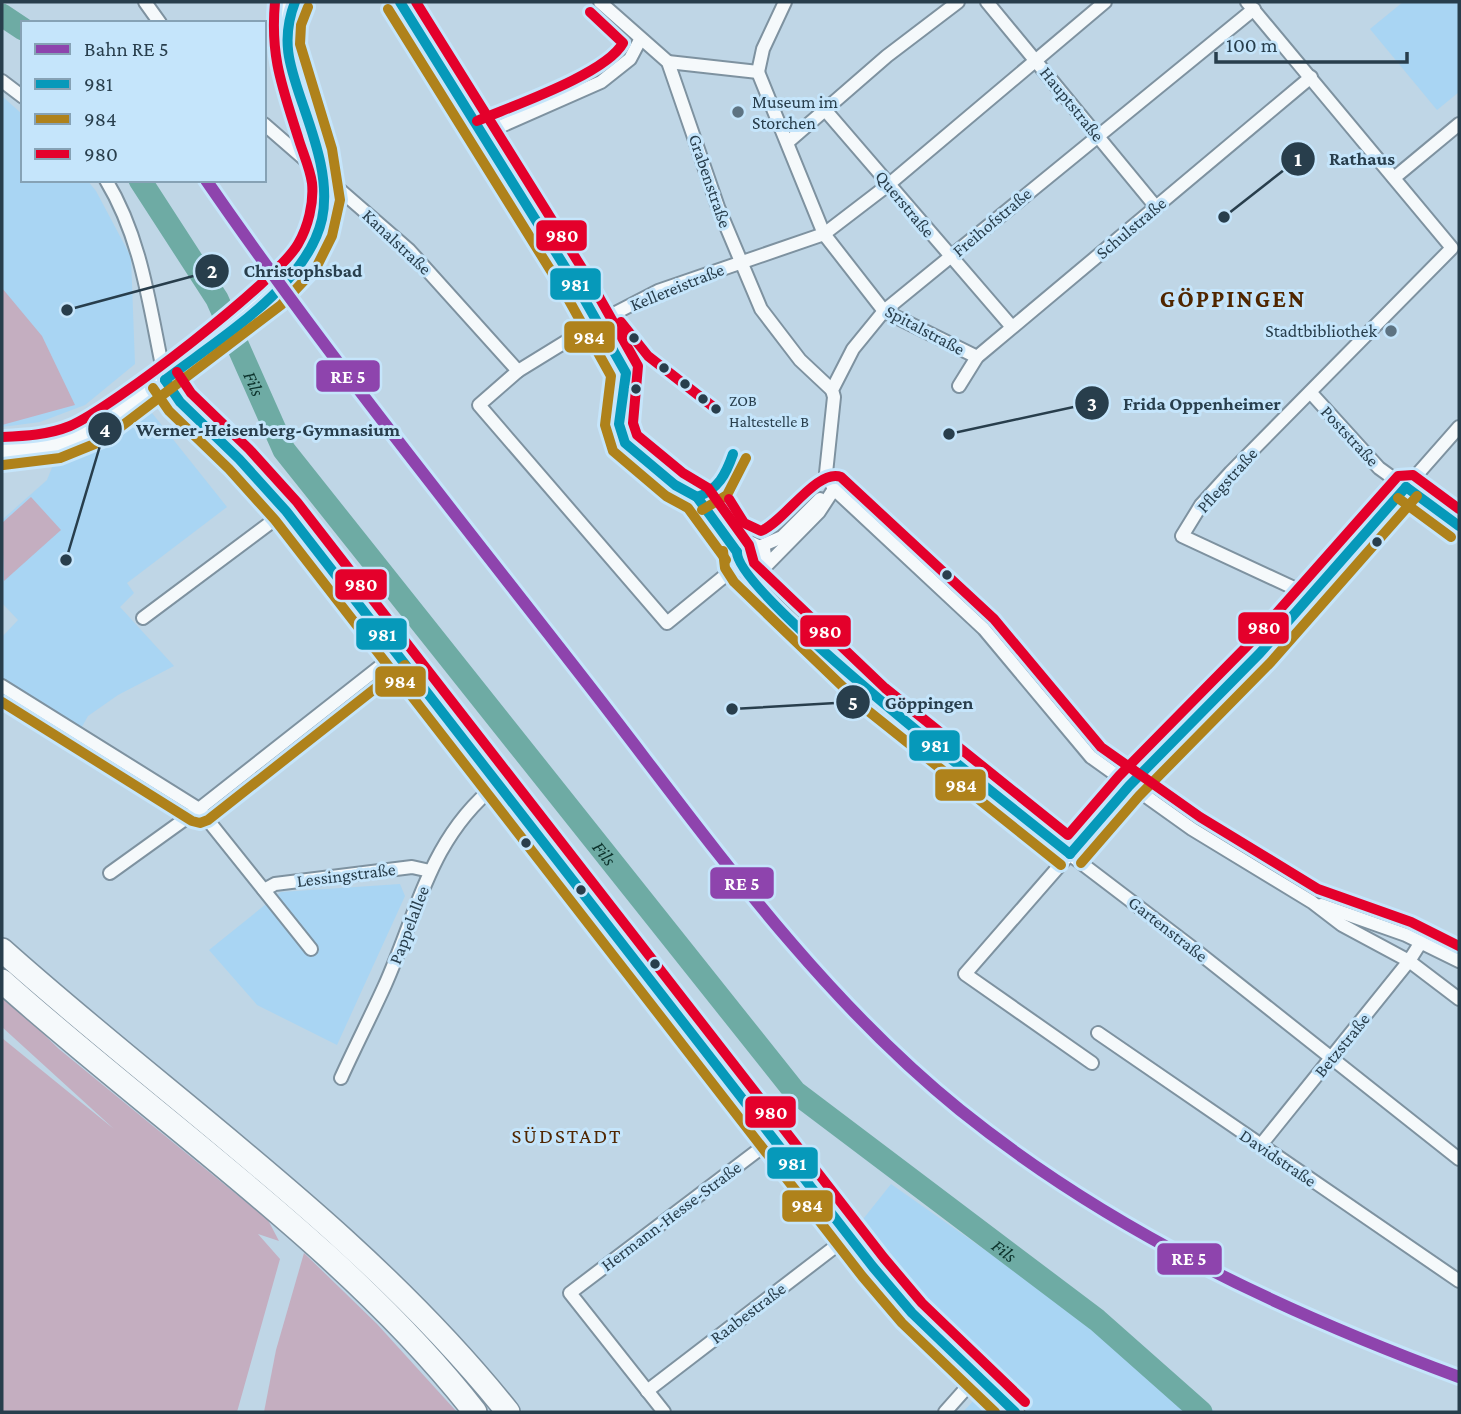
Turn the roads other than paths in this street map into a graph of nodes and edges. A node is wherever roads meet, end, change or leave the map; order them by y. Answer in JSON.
{"nodes":[{"id":1,"x":145,"y":2,"type":"edge"},
{"id":2,"x":400,"y":2,"type":"edge"},
{"id":3,"x":600,"y":2,"type":"edge"},
{"id":4,"x":785,"y":2,"type":"edge"},
{"id":5,"x":958,"y":2,"type":"edge"},
{"id":6,"x":987,"y":2,"type":"edge"},
{"id":7,"x":1105,"y":2,"type":"edge"},
{"id":8,"x":291,"y":5,"type":"edge"},
{"id":9,"x":1251,"y":5,"type":"edge"},
{"id":10,"x":159,"y":21,"type":"edge"},
{"id":11,"x":640,"y":40,"type":"junction"},
{"id":12,"x":1037,"y":59,"type":"junction"},
{"id":13,"x":668,"y":62,"type":"junction"},
{"id":14,"x":758,"y":72,"type":"junction"},
{"id":15,"x":1311,"y":77,"type":"junction"},
{"id":16,"x":2,"y":81,"type":"edge"},
{"id":17,"x":21,"y":95,"type":"edge"},
{"id":18,"x":826,"y":111,"type":"junction"},
{"id":19,"x":1459,"y":124,"type":"edge"},
{"id":20,"x":266,"y":126,"type":"edge"},
{"id":21,"x":483,"y":134,"type":"junction"},
{"id":22,"x":1097,"y":135,"type":"junction"},
{"id":23,"x":788,"y":142,"type":"junction"},
{"id":24,"x":1391,"y":175,"type":"junction"},
{"id":25,"x":107,"y":182,"type":"edge"},
{"id":26,"x":888,"y":185,"type":"junction"},
{"id":27,"x":1156,"y":207,"type":"junction"},
{"id":28,"x":824,"y":234,"type":"junction"},
{"id":29,"x":950,"y":257,"type":"junction"},
{"id":30,"x":739,"y":262,"type":"junction"},
{"id":31,"x":884,"y":311,"type":"junction"},
{"id":32,"x":596,"y":323,"type":"junction"},
{"id":33,"x":1012,"y":327,"type":"junction"},
{"id":34,"x":977,"y":357,"type":"junction"},
{"id":35,"x":519,"y":371,"type":"junction"},
{"id":36,"x":165,"y":380,"type":"junction"},
{"id":37,"x":959,"y":386,"type":"dead end"},
{"id":38,"x":832,"y":390,"type":"junction"},
{"id":39,"x":1311,"y":393,"type":"junction"},
{"id":40,"x":1459,"y":427,"type":"edge"},
{"id":41,"x":2,"y":451,"type":"edge"},
{"id":42,"x":1406,"y":487,"type":"junction"},
{"id":43,"x":834,"y":489,"type":"junction"},
{"id":44,"x":286,"y":511,"type":"junction"},
{"id":45,"x":1459,"y":526,"type":"edge"},
{"id":46,"x":761,"y":546,"type":"junction"},
{"id":47,"x":737,"y":559,"type":"junction"},
{"id":48,"x":766,"y":562,"type":"junction"},
{"id":49,"x":750,"y":574,"type":"junction"},
{"id":50,"x":1309,"y":595,"type":"junction"},
{"id":51,"x":143,"y":618,"type":"dead end"},
{"id":52,"x":396,"y":654,"type":"junction"},
{"id":53,"x":2,"y":686,"type":"edge"},
{"id":54,"x":496,"y":785,"type":"junction"},
{"id":55,"x":1129,"y":786,"type":"junction"},
{"id":56,"x":199,"y":809,"type":"junction"},
{"id":57,"x":1070,"y":855,"type":"junction"},
{"id":58,"x":430,"y":871,"type":"junction"},
{"id":59,"x":110,"y":873,"type":"dead end"},
{"id":60,"x":264,"y":890,"type":"junction"},
{"id":61,"x":1312,"y":902,"type":"junction"},
{"id":62,"x":1421,"y":942,"type":"junction"},
{"id":63,"x":311,"y":949,"type":"dead end"},
{"id":64,"x":2,"y":950,"type":"edge"},
{"id":65,"x":1409,"y":961,"type":"junction"},
{"id":66,"x":1459,"y":961,"type":"edge"},
{"id":67,"x":2,"y":981,"type":"edge"},
{"id":68,"x":1459,"y":999,"type":"edge"},
{"id":69,"x":1098,"y":1033,"type":"dead end"},
{"id":70,"x":1331,"y":1059,"type":"junction"},
{"id":71,"x":1093,"y":1063,"type":"dead end"},
{"id":72,"x":341,"y":1078,"type":"dead end"},
{"id":73,"x":773,"y":1139,"type":"junction"},
{"id":74,"x":1260,"y":1146,"type":"junction"},
{"id":75,"x":1459,"y":1159,"type":"edge"},
{"id":76,"x":849,"y":1236,"type":"junction"},
{"id":77,"x":1459,"y":1281,"type":"edge"},
{"id":78,"x":977,"y":1376,"type":"junction"},
{"id":79,"x":647,"y":1391,"type":"junction"},
{"id":80,"x":475,"y":1412,"type":"edge"},
{"id":81,"x":508,"y":1412,"type":"edge"},
{"id":82,"x":664,"y":1412,"type":"edge"},
{"id":83,"x":945,"y":1412,"type":"edge"},
{"id":84,"x":1015,"y":1412,"type":"edge"}],
"edges":[{"from":1,"to":10,"type":"street"},
{"from":2,"to":21,"type":"street"},
{"from":3,"to":11,"type":"street"},
{"from":4,"to":14,"type":"street"},
{"from":5,"to":18,"type":"street"},
{"from":6,"to":12,"type":"street","name":"Hauptstraße"},
{"from":7,"to":12,"type":"street","name":"Kellereistraße"},
{"from":8,"to":36,"type":"main road","bridge":true},
{"from":9,"to":15,"type":"street"},
{"from":9,"to":22,"type":"street","name":"Freihofstraße"},
{"from":11,"to":13,"type":"street"},
{"from":11,"to":21,"type":"street"},
{"from":12,"to":22,"type":"street","name":"Hauptstraße"},
{"from":12,"to":26,"type":"street","name":"Kellereistraße"},
{"from":13,"to":14,"type":"street"},
{"from":13,"to":30,"type":"street","name":"Grabenstraße"},
{"from":14,"to":23,"type":"street","name":"Spitalstraße"},
{"from":15,"to":24,"type":"street"},
{"from":15,"to":27,"type":"street","name":"Schulstraße"},
{"from":16,"to":17,"type":"street"},
{"from":18,"to":23,"type":"street"},
{"from":18,"to":26,"type":"street","name":"Querstraße"},
{"from":19,"to":24,"type":"street"},
{"from":20,"to":35,"type":"street","name":"Kanalstraße"},
{"from":21,"to":32,"type":"street"},
{"from":22,"to":27,"type":"street","name":"Hauptstraße"},
{"from":22,"to":29,"type":"street","name":"Freihofstraße"},
{"from":23,"to":28,"type":"street","name":"Spitalstraße"},
{"from":24,"to":39,"type":"street","name":"Pflegstraße"},
{"from":25,"to":36,"type":"street"},
{"from":26,"to":28,"type":"street","name":"Kellereistraße"},
{"from":26,"to":29,"type":"street","name":"Querstraße"},
{"from":27,"to":33,"type":"street","name":"Schulstraße"},
{"from":28,"to":30,"type":"street","name":"Kellereistraße"},
{"from":28,"to":31,"type":"street","name":"Spitalstraße"},
{"from":29,"to":31,"type":"street","name":"Freihofstraße"},
{"from":29,"to":33,"type":"street","name":"Querstraße"},
{"from":30,"to":32,"type":"street","name":"Kellereistraße"},
{"from":30,"to":38,"type":"street","name":"Grabenstraße"},
{"from":31,"to":34,"type":"street","name":"Spitalstraße"},
{"from":31,"to":38,"type":"street","name":"Freihofstraße"},
{"from":32,"to":35,"type":"street","name":"Kellereistraße"},
{"from":32,"to":47,"type":"street"},
{"from":33,"to":34,"type":"street","name":"Schulstraße"},
{"from":34,"to":37,"type":"street","name":"Schulstraße"},
{"from":35,"to":47,"type":"street","name":"Kellereistraße"},
{"from":36,"to":41,"type":"main road"},
{"from":36,"to":44,"type":"main road"},
{"from":38,"to":43,"type":"street","name":"Freihofstraße"},
{"from":39,"to":42,"type":"street","name":"Poststraße"},
{"from":39,"to":50,"type":"street","name":"Pflegstraße"},
{"from":40,"to":42,"type":"street"},
{"from":42,"to":45,"type":"street","name":"Poststraße"},
{"from":42,"to":50,"type":"street"},
{"from":43,"to":46,"type":"street"},
{"from":43,"to":48,"type":"street"},
{"from":43,"to":55,"type":"street"},
{"from":44,"to":51,"type":"street"},
{"from":44,"to":52,"type":"main road"},
{"from":46,"to":47,"type":"street"},
{"from":46,"to":48,"type":"street"},
{"from":47,"to":49,"type":"street"},
{"from":48,"to":49,"type":"street"},
{"from":49,"to":57,"type":"street","name":"Gartenstraße"},
{"from":50,"to":55,"type":"street"},
{"from":52,"to":54,"type":"main road"},
{"from":52,"to":56,"type":"street"},
{"from":53,"to":56,"type":"street","name":"Lessingstraße"},
{"from":54,"to":58,"type":"street","name":"Pappelallee"},
{"from":54,"to":73,"type":"main road"},
{"from":55,"to":57,"type":"street"},
{"from":55,"to":61,"type":"street"},
{"from":56,"to":59,"type":"street"},
{"from":56,"to":60,"type":"street","name":"Lessingstraße"},
{"from":57,"to":70,"type":"street","name":"Gartenstraße"},
{"from":57,"to":71,"type":"street"},
{"from":58,"to":60,"type":"street","name":"Lessingstraße"},
{"from":58,"to":72,"type":"street","name":"Pappelallee"},
{"from":60,"to":63,"type":"street","name":"Lessingstraße"},
{"from":61,"to":62,"type":"street"},
{"from":61,"to":65,"type":"street"},
{"from":62,"to":65,"type":"street","name":"Betzstraße"},
{"from":62,"to":66,"type":"street"},
{"from":64,"to":81,"type":"highway"},
{"from":65,"to":68,"type":"street"},
{"from":65,"to":70,"type":"street","name":"Betzstraße"},
{"from":67,"to":80,"type":"highway"},
{"from":69,"to":74,"type":"street","name":"Davidstraße"},
{"from":70,"to":74,"type":"street","name":"Betzstraße"},
{"from":70,"to":75,"type":"street","name":"Gartenstraße"},
{"from":73,"to":76,"type":"main road"},
{"from":73,"to":79,"type":"street","name":"Hermann-Hesse-Straße"},
{"from":74,"to":77,"type":"street","name":"Davidstraße"},
{"from":76,"to":78,"type":"main road"},
{"from":76,"to":79,"type":"street","name":"Raabestraße"},
{"from":78,"to":83,"type":"street"},
{"from":78,"to":84,"type":"main road"},
{"from":79,"to":82,"type":"street"}]}
